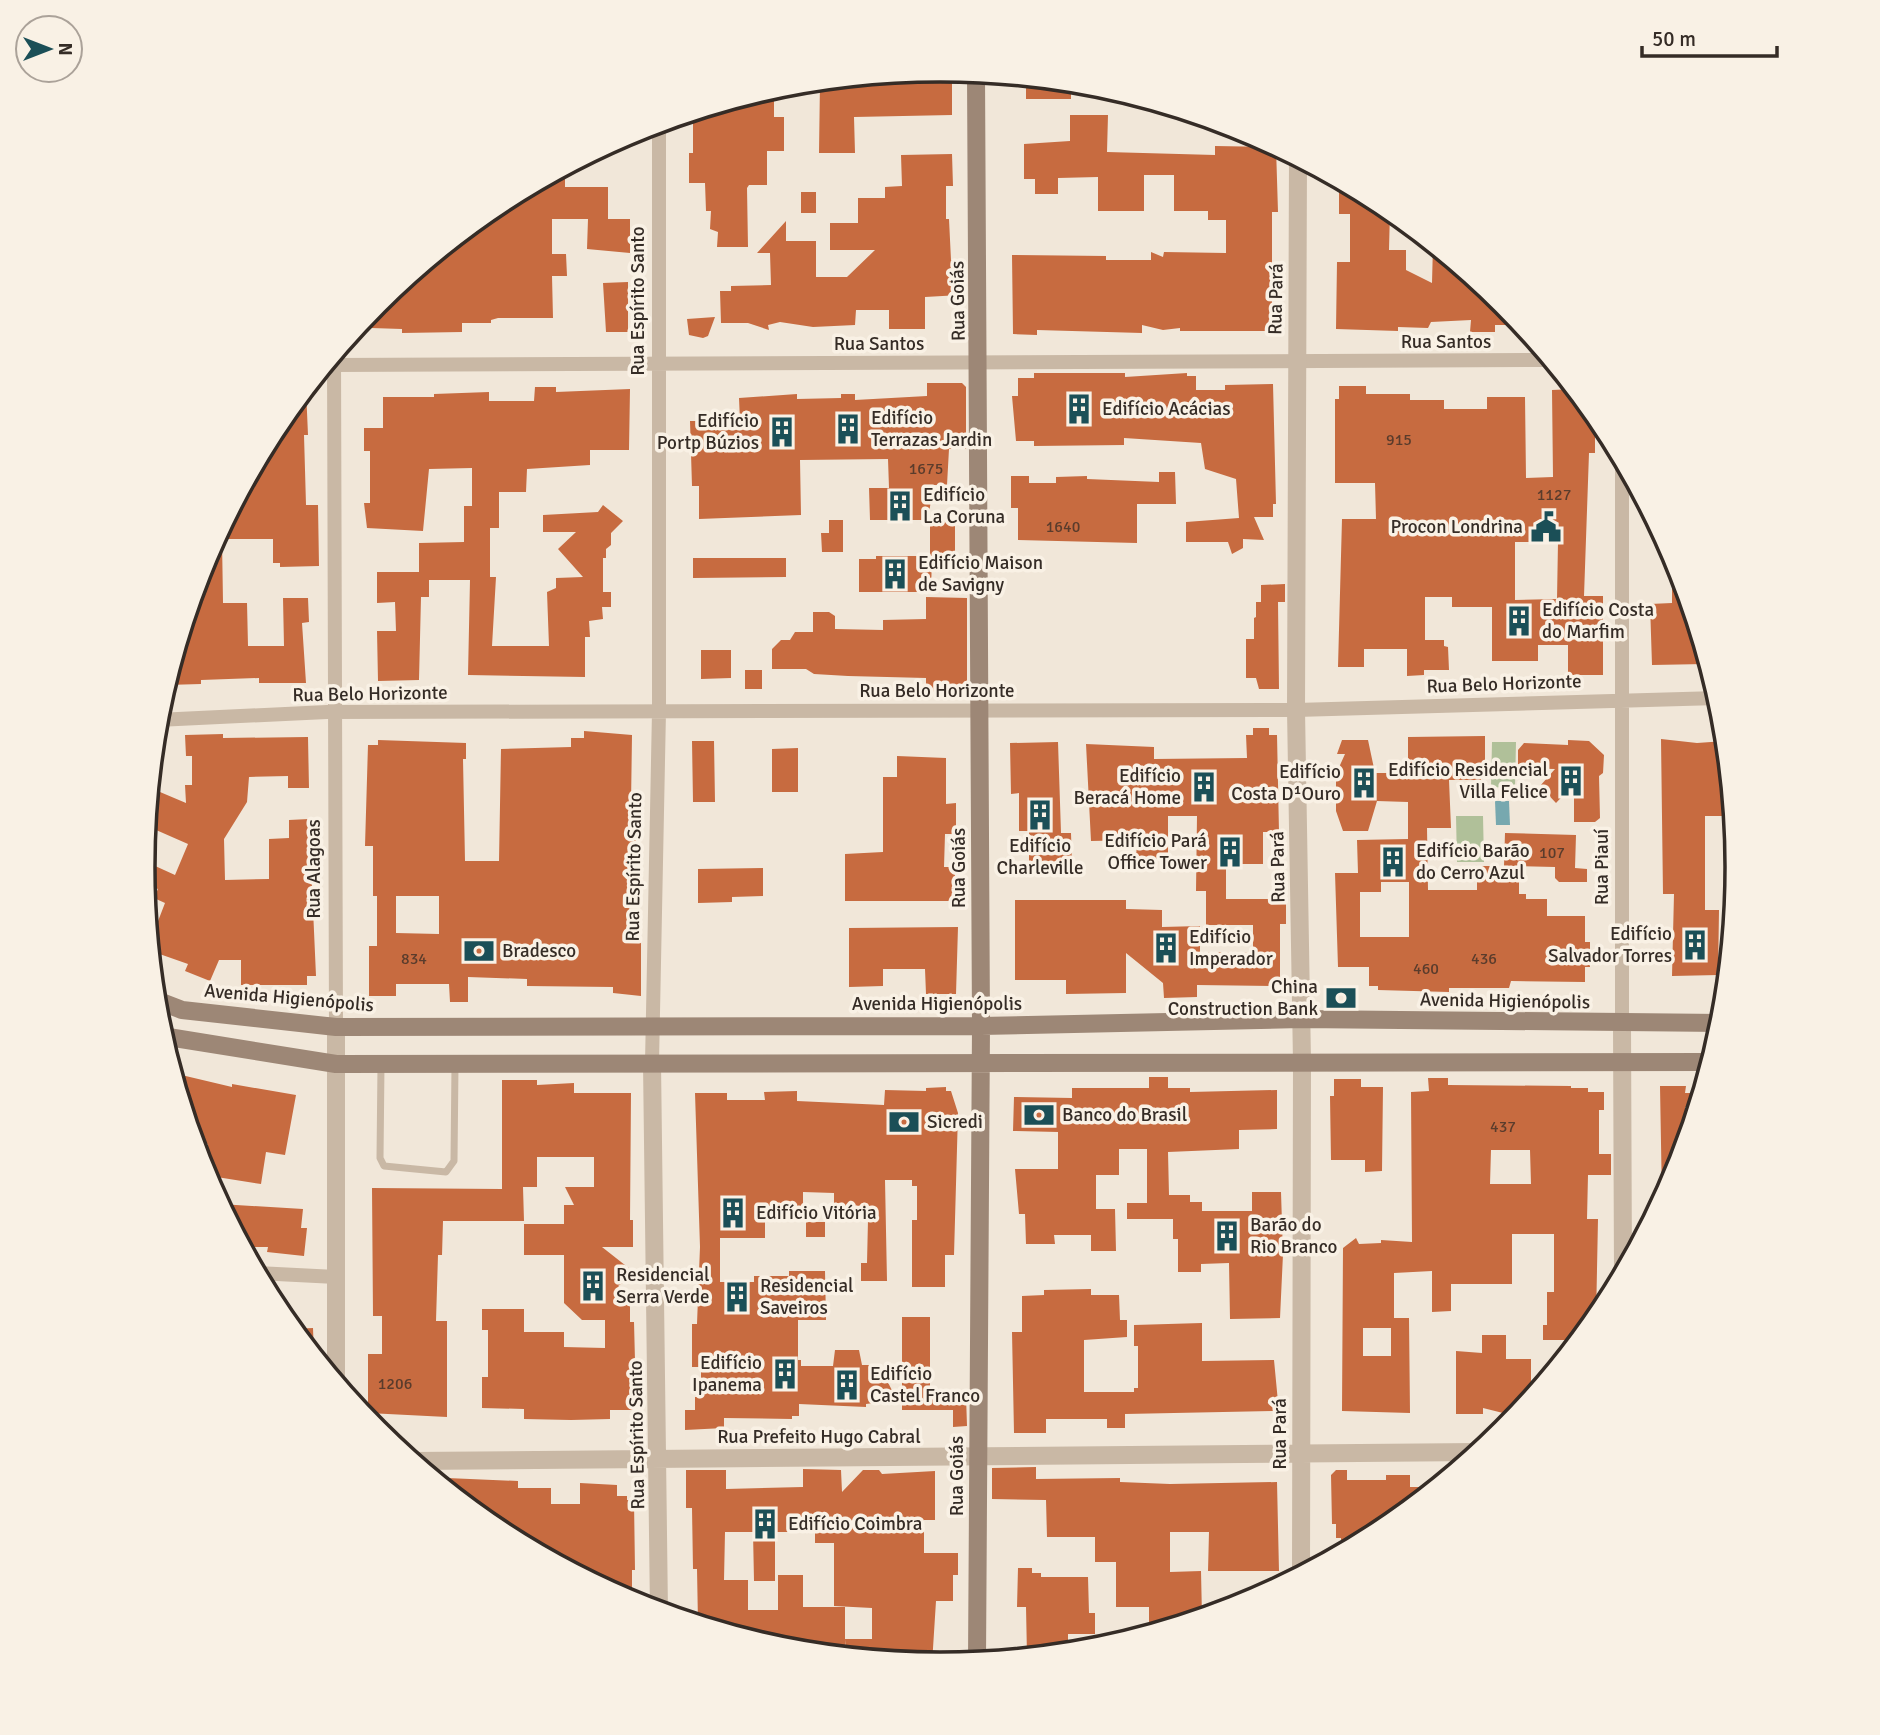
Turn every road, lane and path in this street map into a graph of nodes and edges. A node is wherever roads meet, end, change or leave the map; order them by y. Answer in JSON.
{"nodes":[{"id":1,"x":976,"y":83,"type":"edge"},
{"id":2,"x":659,"y":135,"type":"edge"},
{"id":3,"x":1298,"y":169,"type":"edge"},
{"id":4,"x":341,"y":360,"type":"edge"},
{"id":5,"x":1539,"y":360,"type":"edge"},
{"id":6,"x":1296,"y":361,"type":"junction"},
{"id":7,"x":980,"y":362,"type":"junction"},
{"id":8,"x":659,"y":364,"type":"junction"},
{"id":9,"x":334,"y":369,"type":"edge"},
{"id":10,"x":1622,"y":479,"type":"edge"},
{"id":11,"x":1706,"y":698,"type":"edge"},
{"id":12,"x":1624,"y":699,"type":"junction"},
{"id":13,"x":1297,"y":710,"type":"junction"},
{"id":14,"x":659,"y":711,"type":"junction"},
{"id":15,"x":979,"y":711,"type":"junction"},
{"id":16,"x":335,"y":712,"type":"junction"},
{"id":17,"x":169,"y":719,"type":"edge"},
{"id":18,"x":167,"y":1004,"type":"edge"},
{"id":19,"x":1301,"y":1019,"type":"junction"},
{"id":20,"x":1709,"y":1023,"type":"edge"},
{"id":21,"x":1622,"y":1024,"type":"junction"},
{"id":22,"x":652,"y":1025,"type":"junction"},
{"id":23,"x":981,"y":1026,"type":"junction"},
{"id":24,"x":335,"y":1027,"type":"junction"},
{"id":25,"x":174,"y":1038,"type":"edge"},
{"id":26,"x":981,"y":1061,"type":"junction"},
{"id":27,"x":1301,"y":1062,"type":"junction"},
{"id":28,"x":1622,"y":1062,"type":"junction"},
{"id":29,"x":1700,"y":1062,"type":"edge"},
{"id":30,"x":455,"y":1063,"type":"junction"},
{"id":31,"x":652,"y":1063,"type":"junction"},
{"id":32,"x":335,"y":1064,"type":"junction"},
{"id":33,"x":381,"y":1064,"type":"junction"},
{"id":34,"x":1623,"y":1255,"type":"edge"},
{"id":35,"x":268,"y":1274,"type":"edge"},
{"id":36,"x":336,"y":1278,"type":"junction"},
{"id":37,"x":336,"y":1368,"type":"edge"},
{"id":38,"x":1301,"y":1451,"type":"junction"},
{"id":39,"x":1464,"y":1452,"type":"edge"},
{"id":40,"x":978,"y":1457,"type":"junction"},
{"id":41,"x":659,"y":1459,"type":"junction"},
{"id":42,"x":426,"y":1461,"type":"edge"},
{"id":43,"x":1301,"y":1565,"type":"edge"},
{"id":44,"x":659,"y":1600,"type":"edge"},
{"id":45,"x":977,"y":1652,"type":"edge"}],
"edges":[{"from":1,"to":7,"type":"main road","name":"Rua Goiás"},
{"from":2,"to":8,"type":"street","name":"Rua Espírito Santo"},
{"from":3,"to":6,"type":"street","name":"Rua Pará"},
{"from":4,"to":8,"type":"street","name":"Rua Santos"},
{"from":5,"to":6,"type":"street","name":"Rua Santos"},
{"from":6,"to":7,"type":"street","name":"Rua Santos"},
{"from":6,"to":13,"type":"street","name":"Rua Pará"},
{"from":7,"to":8,"type":"street","name":"Rua Santos"},
{"from":7,"to":15,"type":"main road","name":"Rua Goiás"},
{"from":8,"to":14,"type":"street","name":"Rua Espírito Santo"},
{"from":9,"to":16,"type":"street","name":"Rua Alagoas"},
{"from":10,"to":12,"type":"street","name":"Rua Piauí"},
{"from":11,"to":12,"type":"street","name":"Rua Belo Horizonte"},
{"from":12,"to":13,"type":"street","name":"Rua Belo Horizonte"},
{"from":12,"to":21,"type":"street","name":"Rua Piauí"},
{"from":13,"to":15,"type":"street","name":"Rua Belo Horizonte"},
{"from":13,"to":19,"type":"street","name":"Rua Pará"},
{"from":14,"to":15,"type":"street","name":"Rua Belo Horizonte"},
{"from":14,"to":16,"type":"street","name":"Rua Belo Horizonte"},
{"from":14,"to":22,"type":"street","name":"Rua Espírito Santo"},
{"from":15,"to":23,"type":"main road","name":"Rua Goiás"},
{"from":16,"to":17,"type":"street","name":"Rua Belo Horizonte"},
{"from":16,"to":24,"type":"street","name":"Rua Alagoas"},
{"from":18,"to":24,"type":"main road","name":"Avenida Higienópolis"},
{"from":19,"to":21,"type":"main road","name":"Avenida Higienópolis"},
{"from":19,"to":23,"type":"main road","name":"Avenida Higienópolis"},
{"from":19,"to":27,"type":"street","name":"Rua Pará"},
{"from":20,"to":21,"type":"main road","name":"Avenida Higienópolis"},
{"from":21,"to":28,"type":"street","name":"Rua Piauí"},
{"from":22,"to":23,"type":"main road","name":"Avenida Higienópolis"},
{"from":22,"to":24,"type":"main road","name":"Avenida Higienópolis"},
{"from":22,"to":31,"type":"street","name":"Rua Espírito Santo"},
{"from":23,"to":26,"type":"main road","name":"Rua Goiás"},
{"from":24,"to":32,"type":"street","name":"Rua Alagoas"},
{"from":25,"to":32,"type":"main road"},
{"from":26,"to":27,"type":"main road"},
{"from":26,"to":31,"type":"main road"},
{"from":26,"to":40,"type":"main road","name":"Rua Goiás"},
{"from":27,"to":28,"type":"main road"},
{"from":27,"to":38,"type":"street","name":"Rua Pará"},
{"from":28,"to":29,"type":"main road"},
{"from":28,"to":34,"type":"street","name":"Rua Piauí"},
{"from":30,"to":31,"type":"main road"},
{"from":30,"to":33,"type":"main road"},
{"from":30,"to":33,"type":"lane"},
{"from":31,"to":41,"type":"street","name":"Rua Espírito Santo"},
{"from":32,"to":33,"type":"main road"},
{"from":32,"to":36,"type":"street","name":"Rua Alagoas"},
{"from":35,"to":36,"type":"street"},
{"from":36,"to":37,"type":"street","name":"Rua Alagoas"},
{"from":38,"to":39,"type":"street","name":"Rua Prefeito Hugo Cabral"},
{"from":38,"to":40,"type":"street","name":"Rua Prefeito Hugo Cabral"},
{"from":38,"to":43,"type":"street","name":"Rua Pará"},
{"from":40,"to":41,"type":"street","name":"Rua Prefeito Hugo Cabral"},
{"from":40,"to":45,"type":"main road","name":"Rua Goiás"},
{"from":41,"to":42,"type":"street","name":"Rua Prefeito Hugo Cabral"},
{"from":41,"to":44,"type":"street","name":"Rua Espírito Santo"}]}
